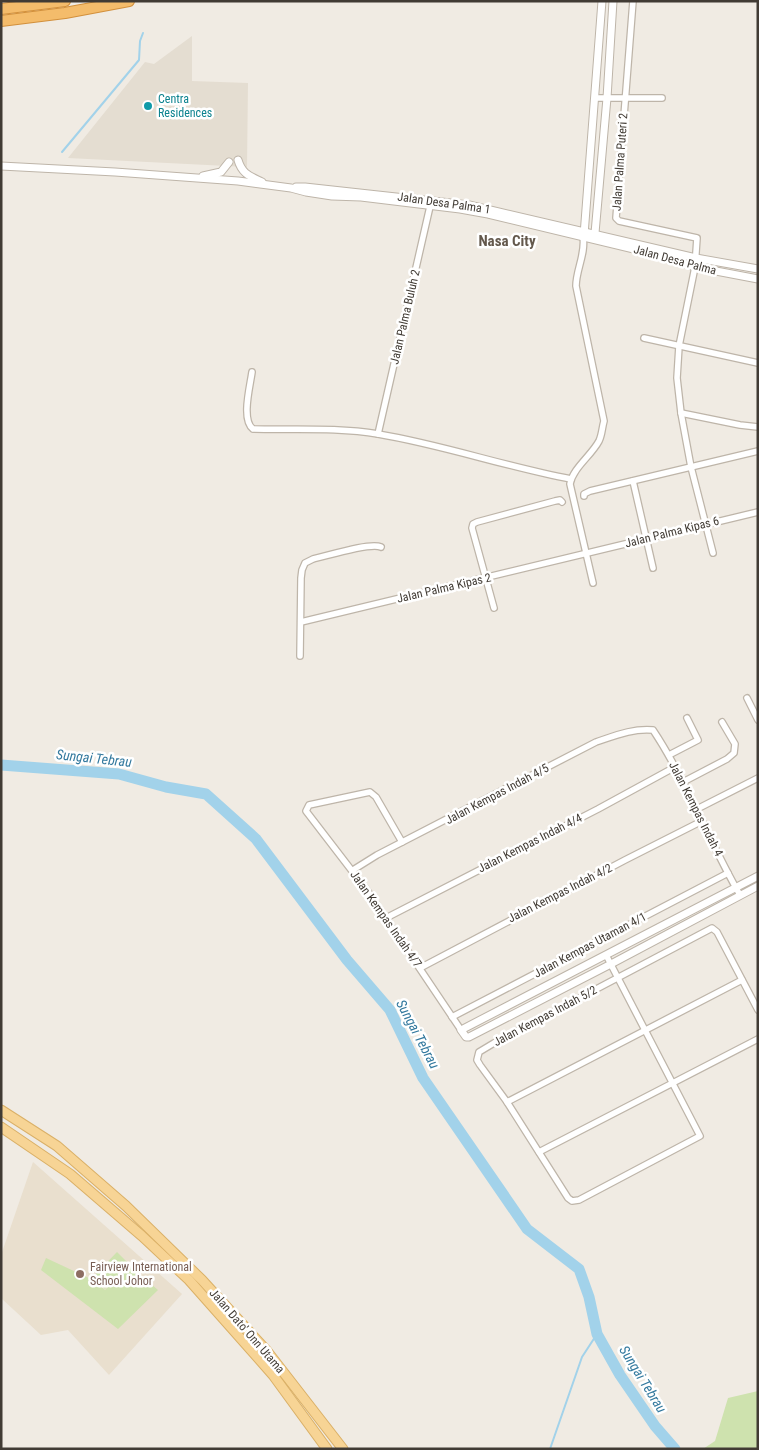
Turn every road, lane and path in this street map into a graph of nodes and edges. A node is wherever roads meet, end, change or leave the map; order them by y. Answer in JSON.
{"nodes":[{"id":1,"x":65,"y":1,"type":"edge"},
{"id":2,"x":129,"y":1,"type":"edge"},
{"id":3,"x":602,"y":1,"type":"edge"},
{"id":4,"x":613,"y":1,"type":"edge"},
{"id":5,"x":634,"y":1,"type":"edge"},
{"id":6,"x":1,"y":9,"type":"edge"},
{"id":7,"x":1,"y":21,"type":"edge"},
{"id":8,"x":625,"y":97,"type":"junction"},
{"id":9,"x":596,"y":98,"type":"junction"},
{"id":10,"x":607,"y":98,"type":"junction"},
{"id":11,"x":662,"y":98,"type":"dead end"},
{"id":12,"x":238,"y":160,"type":"dead end"},
{"id":13,"x":229,"y":162,"type":"dead end"},
{"id":14,"x":1,"y":166,"type":"edge"},
{"id":15,"x":191,"y":178,"type":"junction"},
{"id":16,"x":270,"y":185,"type":"junction"},
{"id":17,"x":431,"y":202,"type":"junction"},
{"id":18,"x":593,"y":236,"type":"junction"},
{"id":19,"x":584,"y":238,"type":"junction"},
{"id":20,"x":696,"y":258,"type":"junction"},
{"id":21,"x":695,"y":267,"type":"junction"},
{"id":22,"x":758,"y":269,"type":"edge"},
{"id":23,"x":758,"y":279,"type":"edge"},
{"id":24,"x":644,"y":338,"type":"dead end"},
{"id":25,"x":679,"y":346,"type":"junction"},
{"id":26,"x":757,"y":363,"type":"edge"},
{"id":27,"x":252,"y":372,"type":"dead end"},
{"id":28,"x":681,"y":413,"type":"junction"},
{"id":29,"x":758,"y":427,"type":"edge"},
{"id":30,"x":378,"y":434,"type":"junction"},
{"id":31,"x":758,"y":451,"type":"edge"},
{"id":32,"x":691,"y":467,"type":"junction"},
{"id":33,"x":571,"y":479,"type":"junction"},
{"id":34,"x":633,"y":481,"type":"junction"},
{"id":35,"x":584,"y":496,"type":"dead end"},
{"id":36,"x":562,"y":502,"type":"dead end"},
{"id":37,"x":758,"y":512,"type":"edge"},
{"id":38,"x":706,"y":524,"type":"junction"},
{"id":39,"x":646,"y":539,"type":"junction"},
{"id":40,"x":381,"y":546,"type":"dead end"},
{"id":41,"x":586,"y":553,"type":"junction"},
{"id":42,"x":713,"y":553,"type":"dead end"},
{"id":43,"x":653,"y":568,"type":"dead end"},
{"id":44,"x":485,"y":578,"type":"junction"},
{"id":45,"x":593,"y":583,"type":"dead end"},
{"id":46,"x":494,"y":608,"type":"dead end"},
{"id":47,"x":301,"y":622,"type":"junction"},
{"id":48,"x":300,"y":656,"type":"dead end"},
{"id":49,"x":747,"y":698,"type":"dead end"},
{"id":50,"x":687,"y":718,"type":"dead end"},
{"id":51,"x":758,"y":720,"type":"edge"},
{"id":52,"x":722,"y":722,"type":"dead end"},
{"id":53,"x":645,"y":730,"type":"joint"},
{"id":54,"x":668,"y":755,"type":"junction"},
{"id":55,"x":675,"y":767,"type":"junction"},
{"id":56,"x":758,"y":778,"type":"edge"},
{"id":57,"x":683,"y":782,"type":"junction"},
{"id":58,"x":697,"y":809,"type":"junction"},
{"id":59,"x":702,"y":821,"type":"junction"},
{"id":60,"x":402,"y":842,"type":"junction"},
{"id":61,"x":352,"y":870,"type":"junction"},
{"id":62,"x":728,"y":873,"type":"junction"},
{"id":63,"x":758,"y":876,"type":"edge"},
{"id":64,"x":758,"y":886,"type":"edge"},
{"id":65,"x":736,"y":887,"type":"junction"},
{"id":66,"x":740,"y":895,"type":"junction"},
{"id":67,"x":386,"y":918,"type":"junction"},
{"id":68,"x":606,"y":955,"type":"junction"},
{"id":69,"x":611,"y":964,"type":"junction"},
{"id":70,"x":420,"y":968,"type":"junction"},
{"id":71,"x":618,"y":978,"type":"junction"},
{"id":72,"x":742,"y":980,"type":"junction"},
{"id":73,"x":758,"y":1010,"type":"edge"},
{"id":74,"x":452,"y":1018,"type":"junction"},
{"id":75,"x":461,"y":1030,"type":"junction"},
{"id":76,"x":645,"y":1030,"type":"junction"},
{"id":77,"x":758,"y":1039,"type":"edge"},
{"id":78,"x":672,"y":1083,"type":"junction"},
{"id":79,"x":507,"y":1102,"type":"junction"},
{"id":80,"x":1,"y":1110,"type":"edge"},
{"id":81,"x":1,"y":1127,"type":"edge"},
{"id":82,"x":539,"y":1152,"type":"junction"},
{"id":83,"x":77,"y":1164,"type":"junction"},
{"id":84,"x":70,"y":1174,"type":"junction"},
{"id":85,"x":327,"y":1449,"type":"edge"},
{"id":86,"x":343,"y":1449,"type":"edge"}],
"edges":[{"from":1,"to":6,"type":"highway"},
{"from":2,"to":7,"type":"highway"},
{"from":3,"to":9,"type":"street"},
{"from":4,"to":10,"type":"street"},
{"from":5,"to":8,"type":"street","name":"Jalan Palma Puteri 2"},
{"from":8,"to":10,"type":"street"},
{"from":8,"to":11,"type":"street"},
{"from":8,"to":20,"type":"street","name":"Jalan Palma Puteri 2"},
{"from":9,"to":10,"type":"street"},
{"from":9,"to":19,"type":"street"},
{"from":10,"to":18,"type":"street"},
{"from":12,"to":16,"type":"street"},
{"from":13,"to":15,"type":"street"},
{"from":14,"to":15,"type":"street","name":"Jalan Desa Palma 1"},
{"from":15,"to":16,"type":"street","name":"Jalan Desa Palma 1"},
{"from":16,"to":17,"type":"street","name":"Jalan Desa Palma 1"},
{"from":17,"to":19,"type":"street","name":"Jalan Desa Palma 1"},
{"from":17,"to":30,"type":"street","name":"Jalan Palma Buluh 2"},
{"from":18,"to":19,"type":"street","name":"Jalan Desa Palma 1"},
{"from":18,"to":19,"type":"street"},
{"from":18,"to":20,"type":"street","name":"Jalan Desa Palma"},
{"from":18,"to":21,"type":"street","name":"Jalan Desa Palma"},
{"from":19,"to":33,"type":"street"},
{"from":20,"to":21,"type":"street"},
{"from":20,"to":22,"type":"street","name":"Jalan Desa Palma"},
{"from":21,"to":23,"type":"street","name":"Jalan Desa Palma"},
{"from":21,"to":25,"type":"street"},
{"from":24,"to":25,"type":"street"},
{"from":25,"to":26,"type":"street"},
{"from":25,"to":28,"type":"street"},
{"from":27,"to":30,"type":"street"},
{"from":28,"to":29,"type":"street"},
{"from":28,"to":32,"type":"street"},
{"from":30,"to":33,"type":"street"},
{"from":31,"to":32,"type":"street"},
{"from":32,"to":34,"type":"street"},
{"from":32,"to":38,"type":"street"},
{"from":33,"to":41,"type":"street"},
{"from":34,"to":35,"type":"street"},
{"from":34,"to":39,"type":"street"},
{"from":36,"to":44,"type":"street"},
{"from":37,"to":38,"type":"street","name":"Jalan Palma Kipas 6"},
{"from":38,"to":39,"type":"street","name":"Jalan Palma Kipas 6"},
{"from":38,"to":42,"type":"street"},
{"from":39,"to":41,"type":"street","name":"Jalan Palma Kipas 6"},
{"from":39,"to":43,"type":"street"},
{"from":40,"to":47,"type":"street"},
{"from":41,"to":44,"type":"street","name":"Jalan Palma Kipas 2"},
{"from":41,"to":45,"type":"street"},
{"from":44,"to":46,"type":"street"},
{"from":44,"to":47,"type":"street","name":"Jalan Palma Kipas 2"},
{"from":47,"to":48,"type":"street"},
{"from":49,"to":51,"type":"street"},
{"from":50,"to":54,"type":"street"},
{"from":52,"to":57,"type":"street"},
{"from":53,"to":54,"type":"street","name":"Jalan Kempas Indah 4"},
{"from":53,"to":60,"type":"street","name":"Jalan Kempas Indah 4/5"},
{"from":54,"to":55,"type":"street","name":"Jalan Kempas Indah 4"},
{"from":55,"to":57,"type":"street","name":"Jalan Kempas Indah 4"},
{"from":55,"to":67,"type":"street","name":"Jalan Kempas Indah 4/4"},
{"from":56,"to":58,"type":"street"},
{"from":57,"to":58,"type":"street","name":"Jalan Kempas Indah 4"},
{"from":58,"to":59,"type":"street","name":"Jalan Kempas Indah 4"},
{"from":59,"to":62,"type":"street","name":"Jalan Kempas Indah 4"},
{"from":59,"to":70,"type":"street","name":"Jalan Kempas Indah 4/2"},
{"from":60,"to":61,"type":"street","name":"Jalan Kempas Indah 4/5"},
{"from":60,"to":61,"type":"street","name":"Jalan Kempas Indah 4/7"},
{"from":61,"to":67,"type":"street","name":"Jalan Kempas Indah 4/7"},
{"from":62,"to":65,"type":"street","name":"Jalan Kempas Indah 4"},
{"from":62,"to":74,"type":"street","name":"Jalan Kempas Utaman 4/1"},
{"from":63,"to":65,"type":"street"},
{"from":64,"to":66,"type":"street"},
{"from":65,"to":66,"type":"street","name":"Jalan Kempas Indah 4"},
{"from":65,"to":68,"type":"street"},
{"from":66,"to":69,"type":"street"},
{"from":67,"to":70,"type":"street","name":"Jalan Kempas Indah 4/7"},
{"from":68,"to":69,"type":"street"},
{"from":68,"to":75,"type":"street"},
{"from":69,"to":71,"type":"street"},
{"from":69,"to":75,"type":"street"},
{"from":70,"to":74,"type":"street","name":"Jalan Kempas Indah 4/7"},
{"from":71,"to":72,"type":"street","name":"Jalan Kempas Indah 5/2"},
{"from":71,"to":76,"type":"street"},
{"from":71,"to":79,"type":"street","name":"Jalan Kempas Indah 5/2"},
{"from":72,"to":73,"type":"street"},
{"from":72,"to":76,"type":"street"},
{"from":74,"to":75,"type":"street","name":"Jalan Kempas Indah 4/7"},
{"from":76,"to":78,"type":"street"},
{"from":76,"to":79,"type":"street"},
{"from":77,"to":78,"type":"street"},
{"from":78,"to":82,"type":"street"},
{"from":78,"to":82,"type":"street"},
{"from":79,"to":82,"type":"street"},
{"from":80,"to":83,"type":"main road","name":"Jalan Dato' Onn Utama"},
{"from":81,"to":84,"type":"main road","name":"Jalan Dato' Onn Utama"},
{"from":83,"to":84,"type":"main road"},
{"from":83,"to":86,"type":"main road","name":"Jalan Dato' Onn Utama"},
{"from":84,"to":85,"type":"main road","name":"Jalan Dato' Onn Utama"}]}
